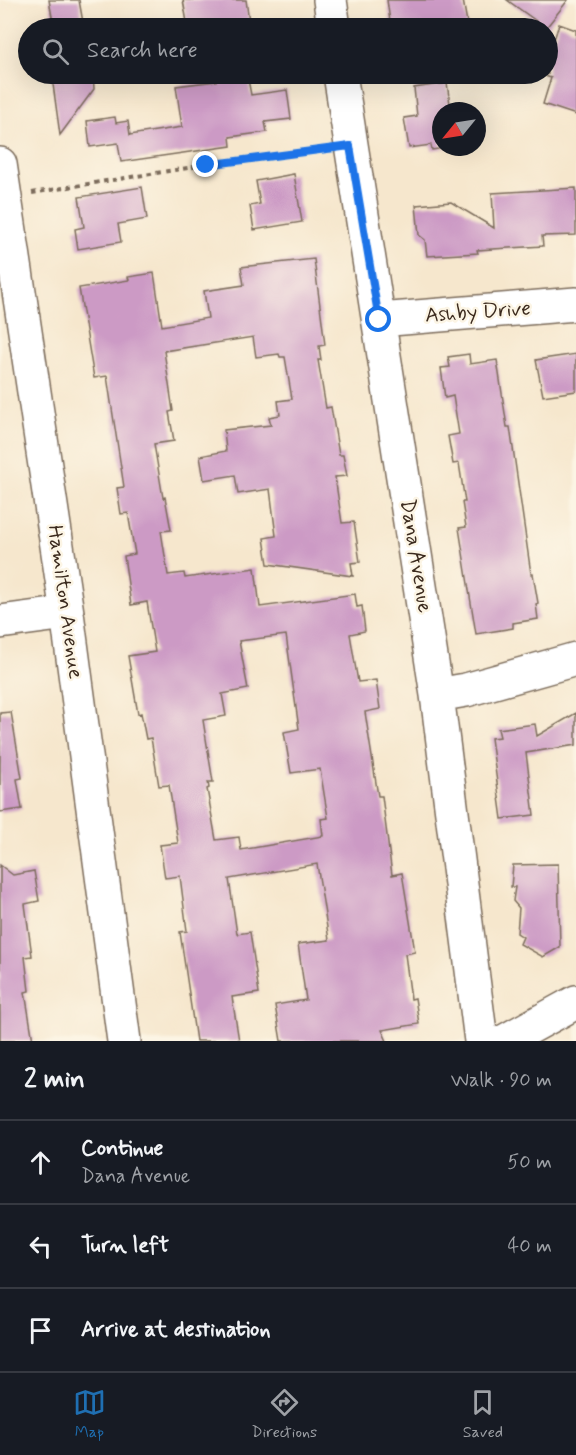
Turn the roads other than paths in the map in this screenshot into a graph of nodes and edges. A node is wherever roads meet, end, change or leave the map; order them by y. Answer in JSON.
{"nodes":[{"id":1,"x":330,"y":0,"type":"edge"},
{"id":2,"x":333,"y":18,"type":"edge"},
{"id":3,"x":341,"y":84,"type":"edge"},
{"id":4,"x":0,"y":164,"type":"edge"},
{"id":5,"x":576,"y":304,"type":"edge"},
{"id":6,"x":379,"y":320,"type":"junction"},
{"id":7,"x":67,"y":613,"type":"junction"},
{"id":8,"x":0,"y":622,"type":"edge"},
{"id":9,"x":576,"y":659,"type":"edge"},
{"id":10,"x":437,"y":695,"type":"junction"},
{"id":11,"x":576,"y":1002,"type":"edge"},
{"id":12,"x":124,"y":1041,"type":"edge"},
{"id":13,"x":481,"y":1041,"type":"edge"},
{"id":14,"x":505,"y":1041,"type":"edge"}],
"edges":[{"from":1,"to":2,"type":"street"},
{"from":3,"to":6,"type":"street","name":"Dana Avenue"},
{"from":4,"to":7,"type":"street","name":"Hamilton Avenue"},
{"from":5,"to":6,"type":"street","name":"Ashby Drive"},
{"from":6,"to":10,"type":"street","name":"Dana Avenue"},
{"from":7,"to":8,"type":"street"},
{"from":7,"to":12,"type":"street","name":"Hamilton Avenue"},
{"from":9,"to":10,"type":"street"},
{"from":10,"to":13,"type":"street","name":"Dana Avenue"},
{"from":11,"to":14,"type":"street"}]}
